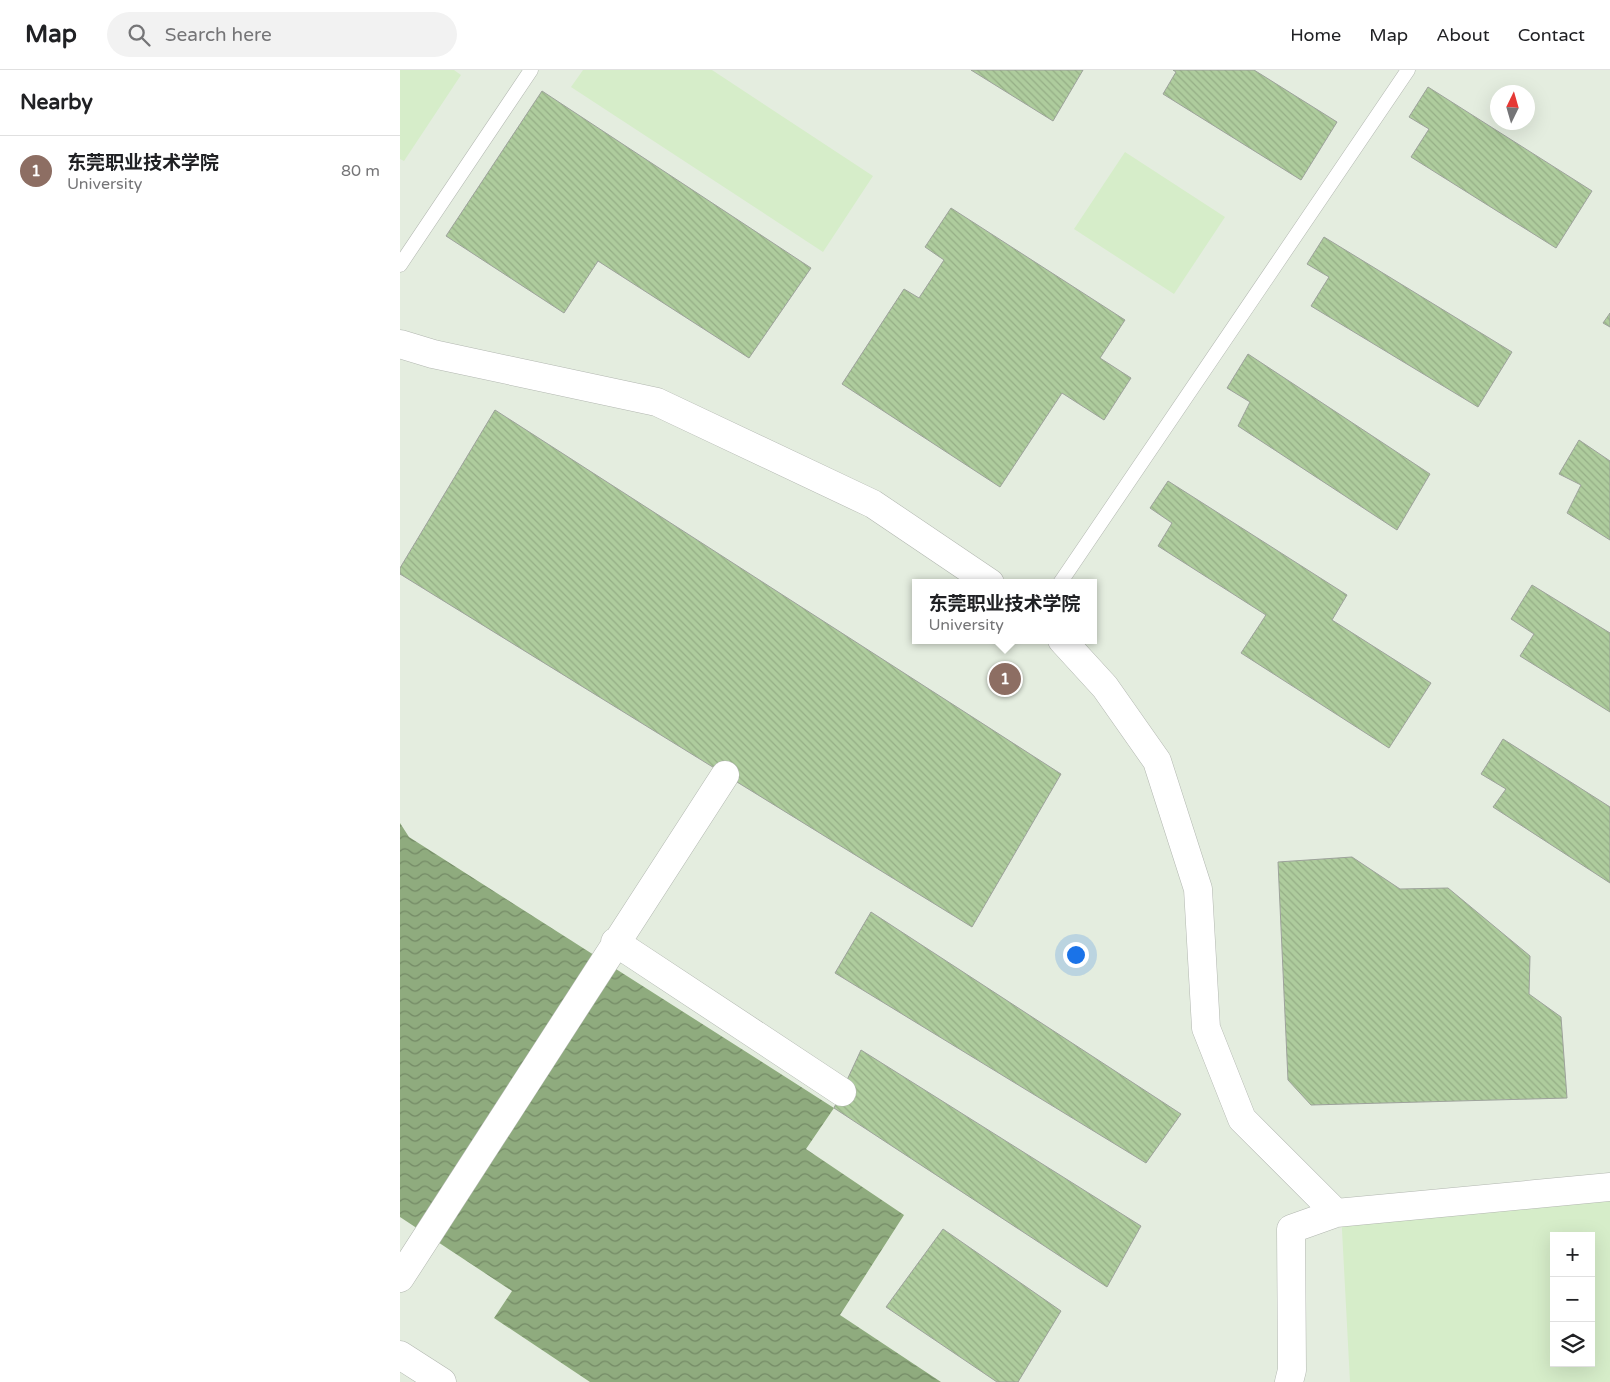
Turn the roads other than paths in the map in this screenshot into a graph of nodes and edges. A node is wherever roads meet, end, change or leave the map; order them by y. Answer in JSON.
{"nodes":[{"id":1,"x":531,"y":70,"type":"edge"},
{"id":2,"x":1408,"y":70,"type":"edge"},
{"id":3,"x":400,"y":265,"type":"edge"},
{"id":4,"x":400,"y":344,"type":"edge"},
{"id":5,"x":984,"y":579,"type":"edge"},
{"id":6,"x":1063,"y":579,"type":"edge"},
{"id":7,"x":1066,"y":644,"type":"edge"},
{"id":8,"x":725,"y":775,"type":"dead end"},
{"id":9,"x":616,"y":942,"type":"junction"},
{"id":10,"x":842,"y":1092,"type":"dead end"},
{"id":11,"x":1610,"y":1187,"type":"edge"},
{"id":12,"x":1336,"y":1213,"type":"junction"},
{"id":13,"x":400,"y":1278,"type":"edge"},
{"id":14,"x":400,"y":1355,"type":"edge"},
{"id":15,"x":442,"y":1382,"type":"edge"},
{"id":16,"x":1289,"y":1382,"type":"edge"}],
"edges":[{"from":1,"to":3,"type":"lane"},
{"from":2,"to":6,"type":"lane"},
{"from":4,"to":5,"type":"street"},
{"from":7,"to":12,"type":"street"},
{"from":8,"to":9,"type":"street"},
{"from":9,"to":10,"type":"street"},
{"from":9,"to":13,"type":"street"},
{"from":11,"to":12,"type":"street"},
{"from":12,"to":16,"type":"street"},
{"from":14,"to":15,"type":"street"}]}
